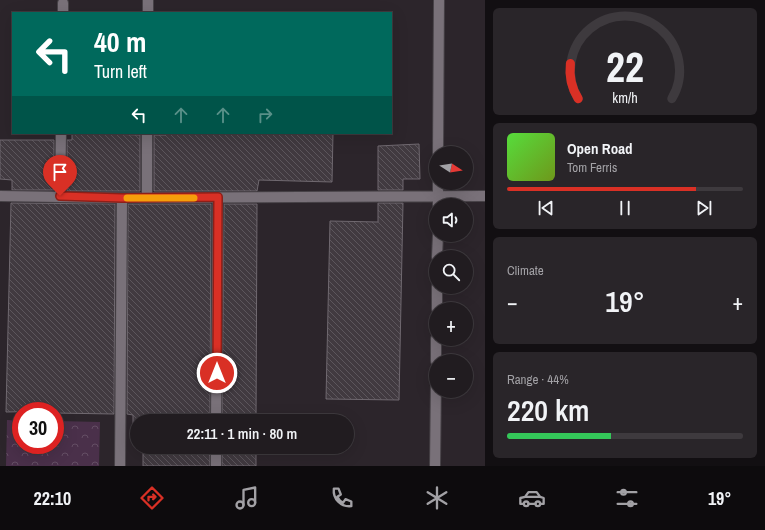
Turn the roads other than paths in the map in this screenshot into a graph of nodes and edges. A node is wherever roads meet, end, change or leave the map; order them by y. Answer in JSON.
{"nodes":[{"id":1,"x":148,"y":0,"type":"edge"},
{"id":2,"x":440,"y":0,"type":"edge"},
{"id":3,"x":148,"y":12,"type":"edge"},
{"id":4,"x":61,"y":134,"type":"edge"},
{"id":5,"x":148,"y":134,"type":"edge"},
{"id":6,"x":438,"y":146,"type":"edge"},
{"id":7,"x":0,"y":196,"type":"edge"},
{"id":8,"x":60,"y":196,"type":"junction"},
{"id":9,"x":485,"y":196,"type":"edge"},
{"id":10,"x":218,"y":197,"type":"junction"},
{"id":11,"x":122,"y":198,"type":"junction"},
{"id":12,"x":147,"y":198,"type":"junction"},
{"id":13,"x":462,"y":198,"type":"edge"},
{"id":14,"x":429,"y":200,"type":"edge"},
{"id":15,"x":436,"y":398,"type":"edge"},
{"id":16,"x":216,"y":414,"type":"edge"},
{"id":17,"x":216,"y":454,"type":"edge"},
{"id":18,"x":120,"y":466,"type":"edge"},
{"id":19,"x":216,"y":466,"type":"edge"},
{"id":20,"x":435,"y":466,"type":"edge"}],
"edges":[{"from":1,"to":3,"type":"street"},
{"from":2,"to":6,"type":"street"},
{"from":4,"to":8,"type":"street"},
{"from":5,"to":12,"type":"street"},
{"from":7,"to":8,"type":"street"},
{"from":8,"to":11,"type":"street"},
{"from":9,"to":13,"type":"street"},
{"from":10,"to":12,"type":"street"},
{"from":10,"to":14,"type":"street"},
{"from":10,"to":16,"type":"street"},
{"from":11,"to":12,"type":"street"},
{"from":11,"to":18,"type":"street"},
{"from":15,"to":20,"type":"street"},
{"from":17,"to":19,"type":"street"}]}
